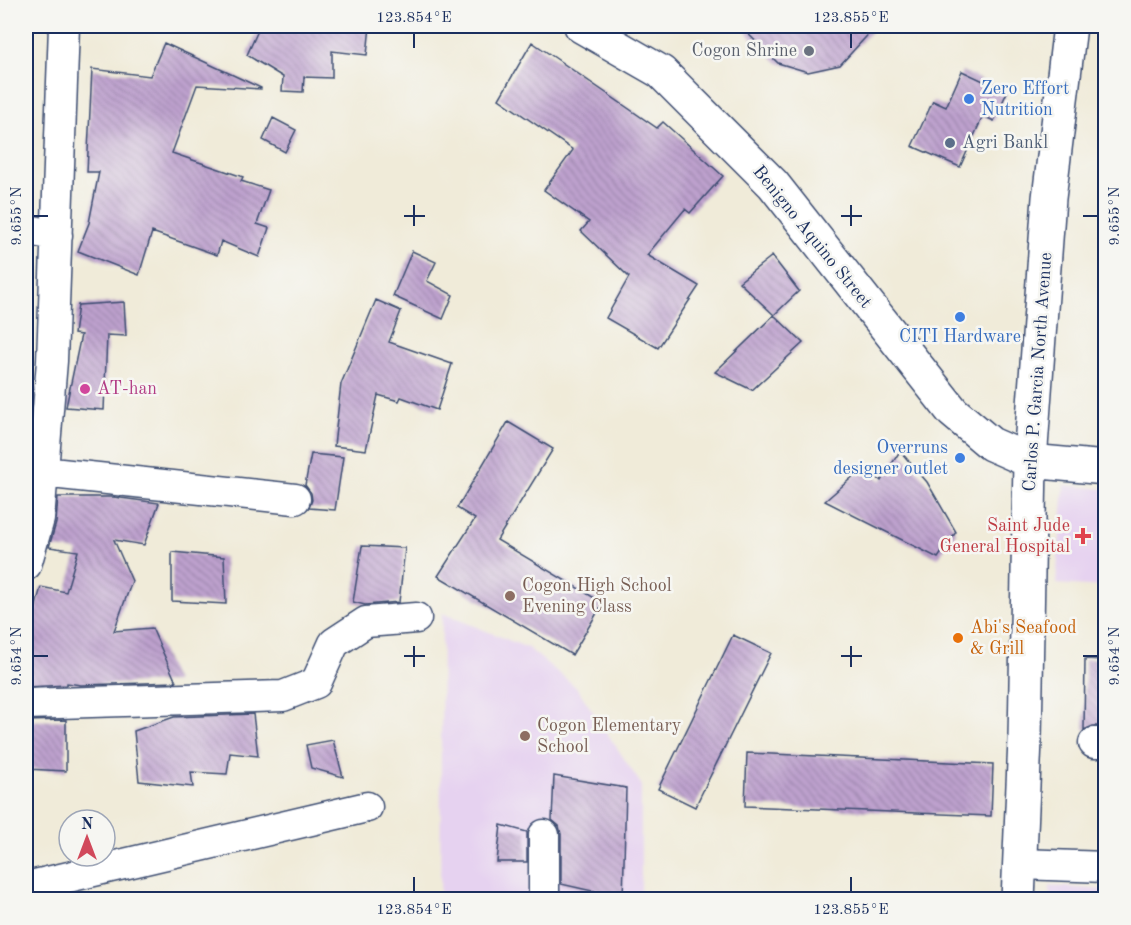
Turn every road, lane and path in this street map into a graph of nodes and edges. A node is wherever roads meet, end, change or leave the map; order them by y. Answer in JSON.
{"nodes":[{"id":1,"x":64,"y":26,"type":"edge"},
{"id":2,"x":581,"y":26,"type":"edge"},
{"id":3,"x":1070,"y":26,"type":"edge"},
{"id":4,"x":26,"y":230,"type":"edge"},
{"id":5,"x":57,"y":235,"type":"junction"},
{"id":6,"x":1030,"y":461,"type":"junction"},
{"id":7,"x":1106,"y":468,"type":"edge"},
{"id":8,"x":42,"y":472,"type":"junction"},
{"id":9,"x":295,"y":499,"type":"dead end"},
{"id":10,"x":26,"y":565,"type":"edge"},
{"id":11,"x":416,"y":618,"type":"dead end"},
{"id":12,"x":26,"y":704,"type":"edge"},
{"id":13,"x":367,"y":807,"type":"dead end"},
{"id":14,"x":544,"y":835,"type":"dead end"},
{"id":15,"x":1020,"y":864,"type":"junction"},
{"id":16,"x":1106,"y":867,"type":"edge"},
{"id":17,"x":26,"y":887,"type":"edge"},
{"id":18,"x":544,"y":900,"type":"edge"},
{"id":19,"x":1018,"y":900,"type":"edge"}],
"edges":[{"from":1,"to":5,"type":"street"},
{"from":2,"to":6,"type":"main road","name":"Benigno Aquino Street"},
{"from":3,"to":6,"type":"main road","name":"Carlos P. Garcia North Avenue"},
{"from":4,"to":5,"type":"street"},
{"from":5,"to":8,"type":"street"},
{"from":6,"to":7,"type":"main road","name":"Benigno Aquino Street"},
{"from":6,"to":15,"type":"main road","name":"Carlos P. Garcia North Avenue"},
{"from":8,"to":9,"type":"street"},
{"from":8,"to":10,"type":"street"},
{"from":11,"to":12,"type":"street"},
{"from":13,"to":17,"type":"street"},
{"from":14,"to":18,"type":"street"},
{"from":15,"to":16,"type":"street"},
{"from":15,"to":19,"type":"main road","name":"Carlos P. Garcia North Avenue"}]}
